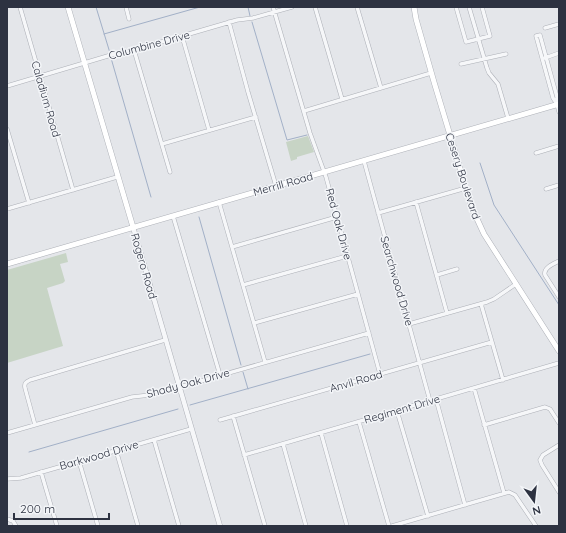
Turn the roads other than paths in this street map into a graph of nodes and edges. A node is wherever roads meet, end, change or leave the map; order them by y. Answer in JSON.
{"nodes":[{"id":1,"x":20,"y":7,"type":"edge"},
{"id":2,"x":68,"y":7,"type":"edge"},
{"id":3,"x":126,"y":7,"type":"edge"},
{"id":4,"x":273,"y":7,"type":"edge"},
{"id":5,"x":292,"y":7,"type":"edge"},
{"id":6,"x":315,"y":7,"type":"edge"},
{"id":7,"x":357,"y":7,"type":"edge"},
{"id":8,"x":414,"y":7,"type":"edge"},
{"id":9,"x":456,"y":7,"type":"edge"},
{"id":10,"x":482,"y":7,"type":"edge"},
{"id":11,"x":470,"y":9,"type":"edge"},
{"id":12,"x":274,"y":12,"type":"junction"},
{"id":13,"x":129,"y":19,"type":"dead end"},
{"id":14,"x":229,"y":22,"type":"junction"},
{"id":15,"x":559,"y":24,"type":"edge"},
{"id":16,"x":545,"y":28,"type":"dead end"},
{"id":17,"x":182,"y":36,"type":"junction"},
{"id":18,"x":479,"y":39,"type":"junction"},
{"id":19,"x":134,"y":50,"type":"junction"},
{"id":20,"x":559,"y":53,"type":"edge"},
{"id":21,"x":506,"y":54,"type":"dead end"},
{"id":22,"x":546,"y":57,"type":"junction"},
{"id":23,"x":542,"y":58,"type":"junction"},
{"id":24,"x":484,"y":59,"type":"junction"},
{"id":25,"x":84,"y":63,"type":"junction"},
{"id":26,"x":461,"y":64,"type":"dead end"},
{"id":27,"x":431,"y":73,"type":"junction"},
{"id":28,"x":40,"y":76,"type":"junction"},
{"id":29,"x":7,"y":86,"type":"edge"},
{"id":30,"x":381,"y":88,"type":"junction"},
{"id":31,"x":342,"y":99,"type":"junction"},
{"id":32,"x":558,"y":104,"type":"edge"},
{"id":33,"x":304,"y":111,"type":"junction"},
{"id":34,"x":559,"y":112,"type":"edge"},
{"id":35,"x":256,"y":117,"type":"junction"},
{"id":36,"x":508,"y":118,"type":"junction"},
{"id":37,"x":7,"y":129,"type":"edge"},
{"id":38,"x":209,"y":130,"type":"junction"},
{"id":39,"x":450,"y":135,"type":"junction"},
{"id":40,"x":162,"y":144,"type":"junction"},
{"id":41,"x":559,"y":146,"type":"edge"},
{"id":42,"x":536,"y":153,"type":"dead end"},
{"id":43,"x":364,"y":161,"type":"junction"},
{"id":44,"x":170,"y":172,"type":"dead end"},
{"id":45,"x":324,"y":172,"type":"junction"},
{"id":46,"x":118,"y":177,"type":"junction"},
{"id":47,"x":559,"y":185,"type":"edge"},
{"id":48,"x":276,"y":186,"type":"junction"},
{"id":49,"x":466,"y":188,"type":"junction"},
{"id":50,"x":546,"y":189,"type":"dead end"},
{"id":51,"x":73,"y":190,"type":"junction"},
{"id":52,"x":219,"y":202,"type":"junction"},
{"id":53,"x":416,"y":202,"type":"junction"},
{"id":54,"x":29,"y":203,"type":"junction"},
{"id":55,"x":7,"y":210,"type":"edge"},
{"id":56,"x":378,"y":213,"type":"junction"},
{"id":57,"x":173,"y":216,"type":"junction"},
{"id":58,"x":336,"y":217,"type":"junction"},
{"id":59,"x":132,"y":227,"type":"junction"},
{"id":60,"x":232,"y":247,"type":"junction"},
{"id":61,"x":347,"y":256,"type":"junction"},
{"id":62,"x":559,"y":261,"type":"edge"},
{"id":63,"x":7,"y":264,"type":"edge"},
{"id":64,"x":457,"y":269,"type":"dead end"},
{"id":65,"x":436,"y":274,"type":"junction"},
{"id":66,"x":516,"y":284,"type":"junction"},
{"id":67,"x":243,"y":285,"type":"junction"},
{"id":68,"x":358,"y":294,"type":"junction"},
{"id":69,"x":559,"y":297,"type":"edge"},
{"id":70,"x":481,"y":304,"type":"junction"},
{"id":71,"x":447,"y":313,"type":"junction"},
{"id":72,"x":254,"y":324,"type":"junction"},
{"id":73,"x":409,"y":324,"type":"junction"},
{"id":74,"x":368,"y":333,"type":"junction"},
{"id":75,"x":165,"y":340,"type":"junction"},
{"id":76,"x":492,"y":342,"type":"junction"},
{"id":77,"x":559,"y":351,"type":"edge"},
{"id":78,"x":265,"y":362,"type":"junction"},
{"id":79,"x":420,"y":363,"type":"junction"},
{"id":80,"x":559,"y":364,"type":"edge"},
{"id":81,"x":380,"y":374,"type":"junction"},
{"id":82,"x":220,"y":376,"type":"junction"},
{"id":83,"x":503,"y":380,"type":"junction"},
{"id":84,"x":179,"y":387,"type":"junction"},
{"id":85,"x":474,"y":388,"type":"junction"},
{"id":86,"x":436,"y":399,"type":"junction"},
{"id":87,"x":430,"y":401,"type":"junction"},
{"id":88,"x":397,"y":411,"type":"junction"},
{"id":89,"x":233,"y":416,"type":"junction"},
{"id":90,"x":220,"y":420,"type":"dead end"},
{"id":91,"x":359,"y":422,"type":"junction"},
{"id":92,"x":559,"y":423,"type":"edge"},
{"id":93,"x":35,"y":425,"type":"junction"},
{"id":94,"x":484,"y":425,"type":"junction"},
{"id":95,"x":191,"y":429,"type":"junction"},
{"id":96,"x":7,"y":433,"type":"edge"},
{"id":97,"x":321,"y":433,"type":"junction"},
{"id":98,"x":154,"y":440,"type":"junction"},
{"id":99,"x":283,"y":444,"type":"junction"},
{"id":100,"x":559,"y":445,"type":"edge"},
{"id":101,"x":116,"y":450,"type":"junction"},
{"id":102,"x":244,"y":455,"type":"junction"},
{"id":103,"x":79,"y":461,"type":"junction"},
{"id":104,"x":41,"y":472,"type":"junction"},
{"id":105,"x":7,"y":479,"type":"edge"},
{"id":106,"x":559,"y":492,"type":"edge"},
{"id":107,"x":504,"y":493,"type":"junction"},
{"id":108,"x":465,"y":505,"type":"junction"},
{"id":109,"x":428,"y":516,"type":"junction"},
{"id":110,"x":7,"y":519,"type":"edge"},
{"id":111,"x":16,"y":526,"type":"edge"},
{"id":112,"x":57,"y":526,"type":"edge"},
{"id":113,"x":98,"y":526,"type":"edge"},
{"id":114,"x":138,"y":526,"type":"edge"},
{"id":115,"x":179,"y":526,"type":"edge"},
{"id":116,"x":220,"y":526,"type":"edge"},
{"id":117,"x":265,"y":526,"type":"edge"},
{"id":118,"x":306,"y":526,"type":"edge"},
{"id":119,"x":347,"y":526,"type":"edge"},
{"id":120,"x":389,"y":526,"type":"edge"},
{"id":121,"x":392,"y":526,"type":"edge"},
{"id":122,"x":536,"y":526,"type":"edge"}],
"edges":[{"from":1,"to":28,"type":"street","name":"Caladium Road"},
{"from":2,"to":25,"type":"main road","name":"Rogero Road"},
{"from":3,"to":13,"type":"street"},
{"from":4,"to":12,"type":"street","name":"Red Oak Drive"},
{"from":5,"to":12,"type":"street","name":"Columbine Drive"},
{"from":6,"to":31,"type":"street"},
{"from":7,"to":30,"type":"street"},
{"from":8,"to":27,"type":"main road","name":"Cesery Boulevard"},
{"from":9,"to":18,"type":"street"},
{"from":10,"to":18,"type":"street"},
{"from":11,"to":18,"type":"street"},
{"from":12,"to":14,"type":"street","name":"Columbine Drive"},
{"from":12,"to":33,"type":"street","name":"Red Oak Drive"},
{"from":14,"to":17,"type":"street","name":"Columbine Drive"},
{"from":14,"to":35,"type":"street"},
{"from":15,"to":16,"type":"street"},
{"from":17,"to":19,"type":"street","name":"Columbine Drive"},
{"from":17,"to":38,"type":"street"},
{"from":18,"to":24,"type":"street"},
{"from":19,"to":25,"type":"street","name":"Columbine Drive"},
{"from":19,"to":40,"type":"street"},
{"from":20,"to":22,"type":"street"},
{"from":21,"to":24,"type":"street"},
{"from":22,"to":23,"type":"street"},
{"from":22,"to":23,"type":"street"},
{"from":22,"to":32,"type":"street"},
{"from":23,"to":32,"type":"street"},
{"from":24,"to":26,"type":"street"},
{"from":24,"to":36,"type":"street"},
{"from":25,"to":28,"type":"street","name":"Columbine Drive"},
{"from":25,"to":46,"type":"main road","name":"Rogero Road"},
{"from":27,"to":30,"type":"street"},
{"from":27,"to":39,"type":"main road","name":"Cesery Boulevard"},
{"from":28,"to":29,"type":"street","name":"Columbine Drive"},
{"from":28,"to":51,"type":"street","name":"Caladium Road"},
{"from":30,"to":31,"type":"street"},
{"from":31,"to":33,"type":"street"},
{"from":32,"to":34,"type":"street"},
{"from":32,"to":36,"type":"main road","name":"Merrill Road"},
{"from":33,"to":45,"type":"street","name":"Red Oak Drive"},
{"from":35,"to":38,"type":"street"},
{"from":35,"to":48,"type":"street"},
{"from":36,"to":39,"type":"main road","name":"Merrill Road"},
{"from":37,"to":54,"type":"street"},
{"from":38,"to":40,"type":"street"},
{"from":39,"to":43,"type":"main road","name":"Merrill Road"},
{"from":39,"to":49,"type":"main road","name":"Cesery Boulevard"},
{"from":40,"to":44,"type":"street"},
{"from":41,"to":42,"type":"street"},
{"from":43,"to":45,"type":"main road","name":"Merrill Road"},
{"from":43,"to":56,"type":"street","name":"Searchwood Drive"},
{"from":45,"to":48,"type":"main road","name":"Merrill Road"},
{"from":45,"to":58,"type":"street","name":"Red Oak Drive"},
{"from":46,"to":51,"type":"street"},
{"from":46,"to":59,"type":"main road","name":"Rogero Road"},
{"from":47,"to":50,"type":"street"},
{"from":48,"to":52,"type":"main road","name":"Merrill Road"},
{"from":49,"to":53,"type":"street"},
{"from":49,"to":66,"type":"main road","name":"Cesery Boulevard"},
{"from":51,"to":54,"type":"street"},
{"from":52,"to":57,"type":"main road","name":"Merrill Road"},
{"from":52,"to":60,"type":"street"},
{"from":53,"to":56,"type":"street"},
{"from":53,"to":65,"type":"street"},
{"from":54,"to":55,"type":"street"},
{"from":56,"to":73,"type":"street","name":"Searchwood Drive"},
{"from":57,"to":59,"type":"main road","name":"Merrill Road"},
{"from":57,"to":82,"type":"street"},
{"from":58,"to":60,"type":"street"},
{"from":58,"to":61,"type":"street","name":"Red Oak Drive"},
{"from":59,"to":63,"type":"main road","name":"Merrill Road"},
{"from":59,"to":75,"type":"street","name":"Rogero Road"},
{"from":60,"to":67,"type":"street"},
{"from":61,"to":67,"type":"street"},
{"from":61,"to":68,"type":"street","name":"Red Oak Drive"},
{"from":62,"to":69,"type":"street"},
{"from":64,"to":65,"type":"street"},
{"from":65,"to":71,"type":"street"},
{"from":66,"to":70,"type":"street"},
{"from":66,"to":77,"type":"main road","name":"Cesery Boulevard"},
{"from":67,"to":72,"type":"street"},
{"from":68,"to":72,"type":"street"},
{"from":68,"to":74,"type":"street","name":"Red Oak Drive"},
{"from":70,"to":71,"type":"street"},
{"from":70,"to":76,"type":"street"},
{"from":71,"to":73,"type":"street"},
{"from":72,"to":78,"type":"street"},
{"from":73,"to":79,"type":"street","name":"Searchwood Drive"},
{"from":74,"to":78,"type":"street","name":"Shady Oak Drive"},
{"from":74,"to":81,"type":"street","name":"Red Oak Drive"},
{"from":75,"to":84,"type":"street","name":"Rogero Road"},
{"from":75,"to":93,"type":"street"},
{"from":76,"to":79,"type":"street","name":"Anvil Road"},
{"from":76,"to":83,"type":"street"},
{"from":78,"to":82,"type":"street","name":"Shady Oak Drive"},
{"from":79,"to":81,"type":"street","name":"Anvil Road"},
{"from":79,"to":87,"type":"street","name":"Searchwood Drive"},
{"from":80,"to":83,"type":"street","name":"Regiment Drive"},
{"from":81,"to":89,"type":"street","name":"Anvil Road"},
{"from":82,"to":84,"type":"street","name":"Shady Oak Drive"},
{"from":83,"to":85,"type":"street","name":"Regiment Drive"},
{"from":84,"to":93,"type":"street","name":"Shady Oak Drive"},
{"from":84,"to":95,"type":"street","name":"Rogero Road"},
{"from":85,"to":86,"type":"street","name":"Regiment Drive"},
{"from":85,"to":94,"type":"street"},
{"from":86,"to":87,"type":"street","name":"Regiment Drive"},
{"from":86,"to":108,"type":"street"},
{"from":87,"to":88,"type":"street","name":"Regiment Drive"},
{"from":88,"to":91,"type":"street","name":"Regiment Drive"},
{"from":88,"to":109,"type":"street"},
{"from":89,"to":90,"type":"street","name":"Anvil Road"},
{"from":89,"to":102,"type":"street"},
{"from":91,"to":97,"type":"street","name":"Regiment Drive"},
{"from":91,"to":120,"type":"street"},
{"from":92,"to":94,"type":"street"},
{"from":93,"to":96,"type":"street","name":"Shady Oak Drive"},
{"from":94,"to":107,"type":"street"},
{"from":95,"to":98,"type":"street","name":"Barkwood Drive"},
{"from":95,"to":116,"type":"street","name":"Rogero Road"},
{"from":97,"to":99,"type":"street","name":"Regiment Drive"},
{"from":97,"to":119,"type":"street"},
{"from":98,"to":101,"type":"street","name":"Barkwood Drive"},
{"from":98,"to":115,"type":"street"},
{"from":99,"to":102,"type":"street","name":"Regiment Drive"},
{"from":99,"to":118,"type":"street"},
{"from":100,"to":106,"type":"street"},
{"from":101,"to":103,"type":"street","name":"Barkwood Drive"},
{"from":101,"to":114,"type":"street"},
{"from":102,"to":117,"type":"street"},
{"from":103,"to":104,"type":"street","name":"Barkwood Drive"},
{"from":103,"to":113,"type":"street"},
{"from":104,"to":105,"type":"street","name":"Barkwood Drive"},
{"from":104,"to":112,"type":"street"},
{"from":107,"to":108,"type":"street"},
{"from":107,"to":122,"type":"street"},
{"from":108,"to":109,"type":"street"},
{"from":109,"to":121,"type":"street"},
{"from":110,"to":111,"type":"street"}]}
